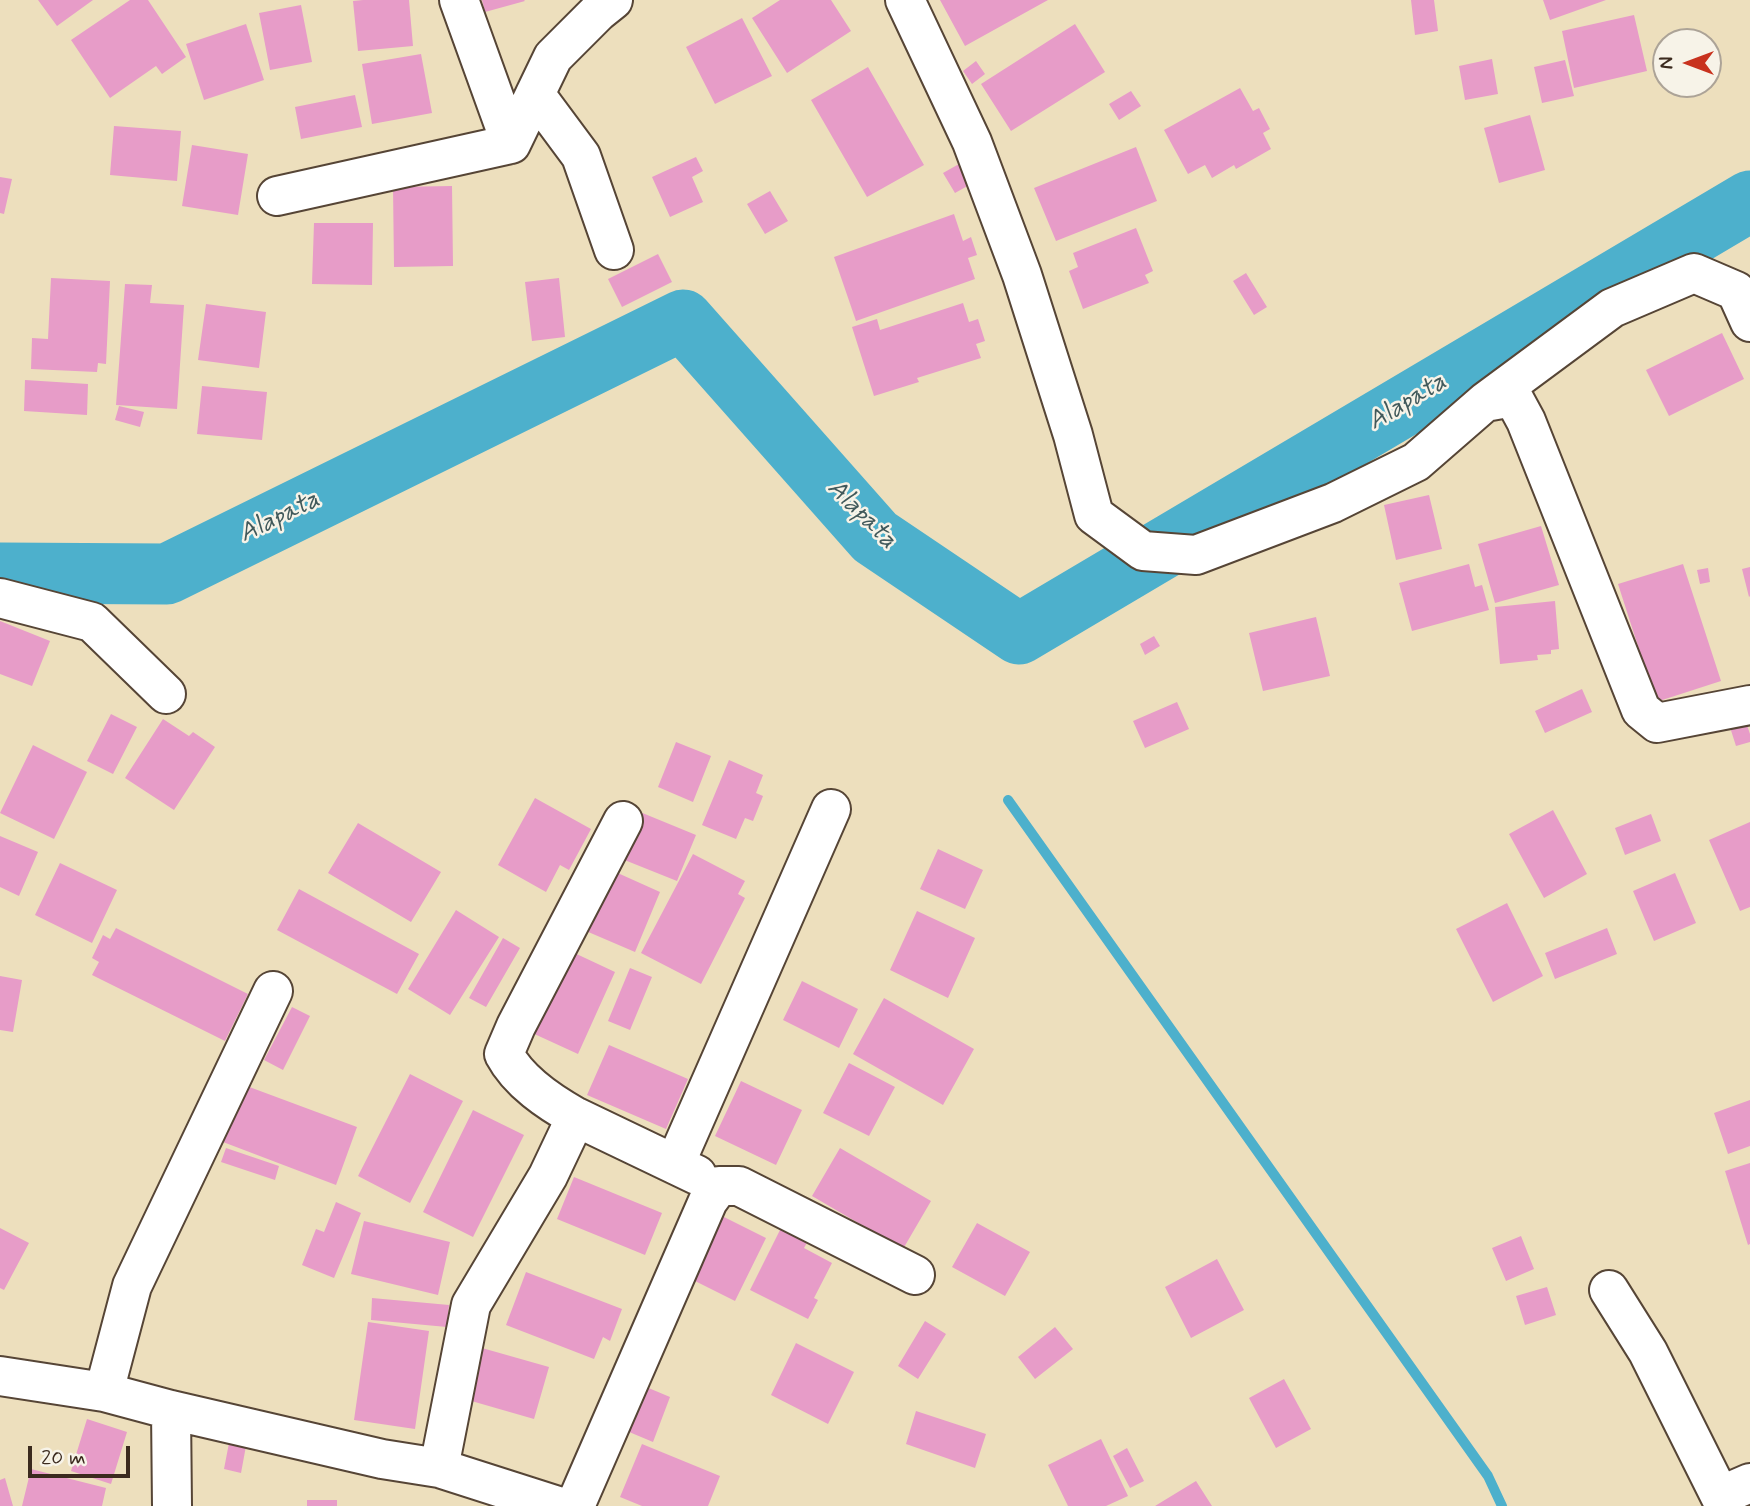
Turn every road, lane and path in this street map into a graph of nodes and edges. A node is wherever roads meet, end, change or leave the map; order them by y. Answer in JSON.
{"nodes":[{"id":1,"x":459,"y":0,"type":"edge"},
{"id":2,"x":613,"y":0,"type":"edge"},
{"id":3,"x":905,"y":0,"type":"edge"},
{"id":4,"x":535,"y":94,"type":"junction"},
{"id":5,"x":511,"y":144,"type":"junction"},
{"id":6,"x":277,"y":196,"type":"dead end"},
{"id":7,"x":614,"y":250,"type":"dead end"},
{"id":8,"x":1750,"y":322,"type":"edge"},
{"id":9,"x":1485,"y":402,"type":"junction"},
{"id":10,"x":0,"y":598,"type":"edge"},
{"id":11,"x":166,"y":694,"type":"dead end"},
{"id":12,"x":1750,"y":705,"type":"edge"},
{"id":13,"x":831,"y":809,"type":"dead end"},
{"id":14,"x":623,"y":821,"type":"dead end"},
{"id":15,"x":273,"y":991,"type":"dead end"},
{"id":16,"x":576,"y":1117,"type":"junction"},
{"id":17,"x":675,"y":1164,"type":"junction"},
{"id":18,"x":719,"y":1186,"type":"junction"},
{"id":19,"x":915,"y":1275,"type":"dead end"},
{"id":20,"x":1609,"y":1290,"type":"dead end"},
{"id":21,"x":0,"y":1376,"type":"edge"},
{"id":22,"x":104,"y":1392,"type":"junction"},
{"id":23,"x":171,"y":1410,"type":"junction"},
{"id":24,"x":439,"y":1468,"type":"junction"},
{"id":25,"x":1750,"y":1483,"type":"edge"},
{"id":26,"x":172,"y":1506,"type":"edge"},
{"id":27,"x":558,"y":1506,"type":"edge"},
{"id":28,"x":575,"y":1506,"type":"edge"}],
"edges":[{"from":1,"to":5,"type":"street"},
{"from":2,"to":4,"type":"street"},
{"from":3,"to":9,"type":"street"},
{"from":4,"to":5,"type":"street"},
{"from":4,"to":7,"type":"street"},
{"from":5,"to":6,"type":"street"},
{"from":8,"to":9,"type":"street"},
{"from":9,"to":12,"type":"street"},
{"from":10,"to":11,"type":"street"},
{"from":13,"to":17,"type":"street"},
{"from":14,"to":16,"type":"street"},
{"from":15,"to":22,"type":"street"},
{"from":16,"to":17,"type":"street"},
{"from":16,"to":24,"type":"street"},
{"from":17,"to":18,"type":"street"},
{"from":18,"to":19,"type":"street"},
{"from":18,"to":28,"type":"street"},
{"from":20,"to":25,"type":"street"},
{"from":21,"to":22,"type":"street"},
{"from":22,"to":23,"type":"street"},
{"from":23,"to":24,"type":"street"},
{"from":23,"to":26,"type":"street"},
{"from":24,"to":27,"type":"street"}]}
